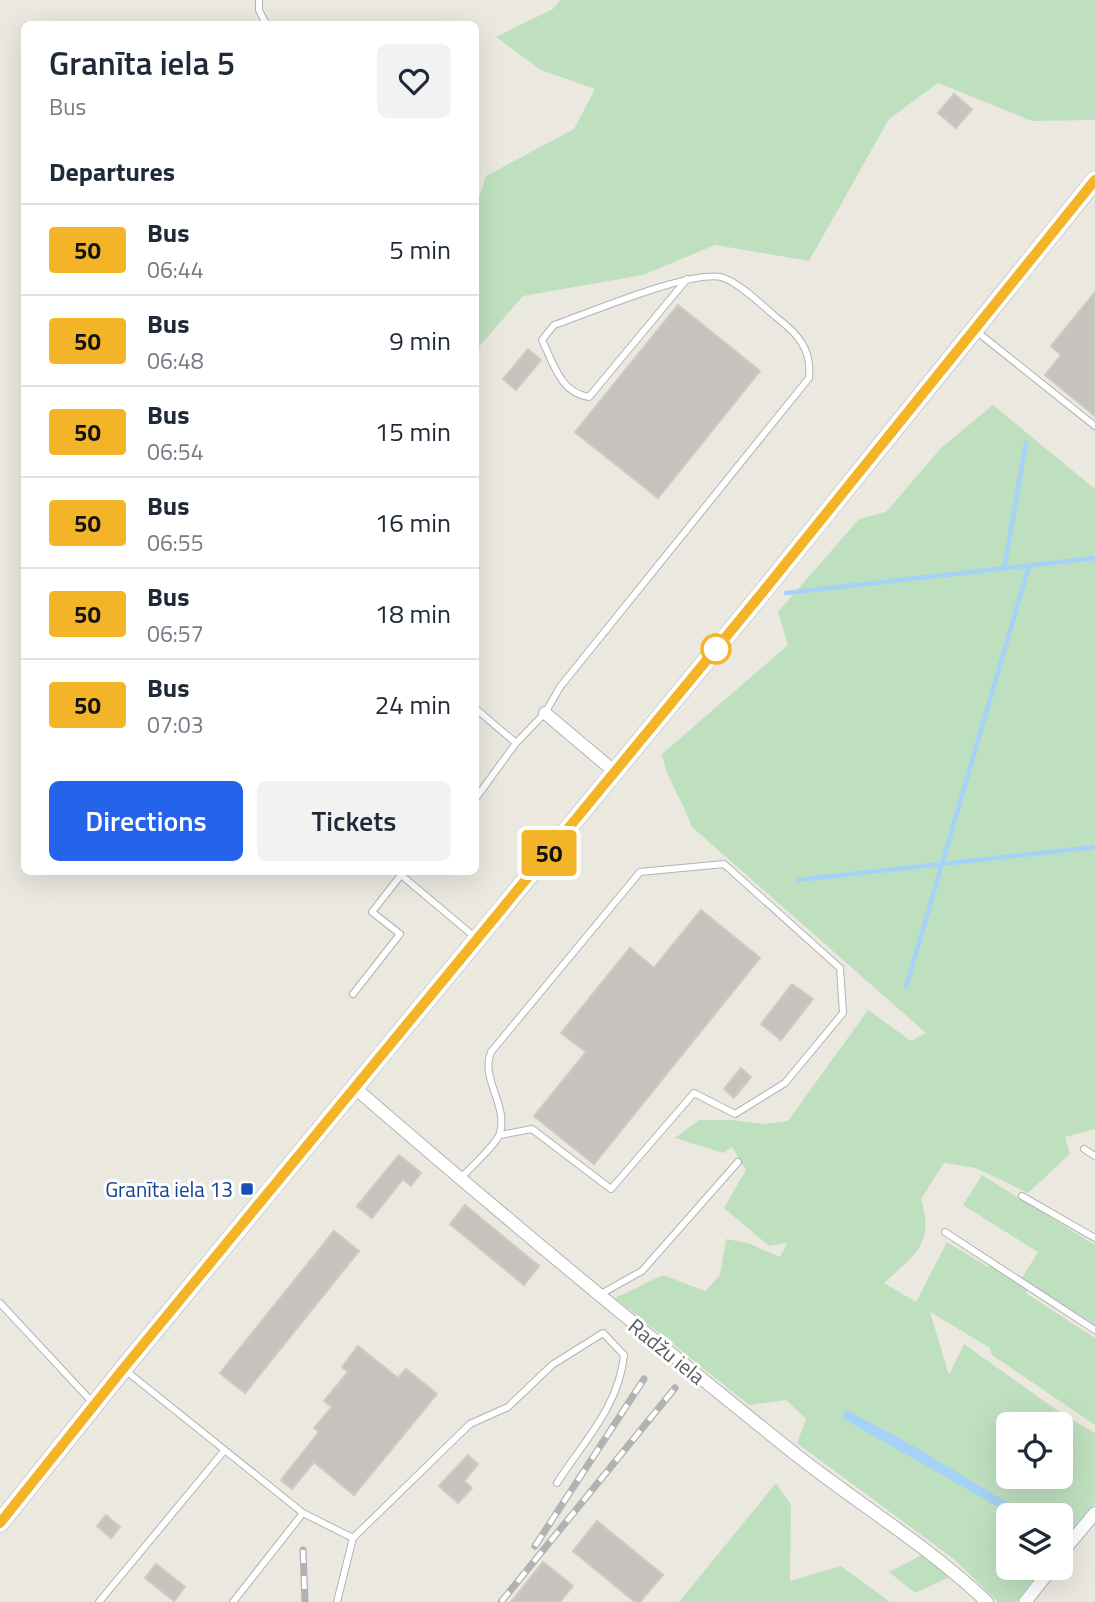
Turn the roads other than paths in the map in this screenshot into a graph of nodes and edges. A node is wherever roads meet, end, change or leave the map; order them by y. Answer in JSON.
{"nodes":[{"id":1,"x":259,"y":0,"type":"edge"},
{"id":2,"x":264,"y":21,"type":"edge"},
{"id":3,"x":1095,"y":180,"type":"edge"},
{"id":4,"x":687,"y":279,"type":"junction"},
{"id":5,"x":975,"y":330,"type":"junction"},
{"id":6,"x":1095,"y":426,"type":"edge"},
{"id":7,"x":479,"y":712,"type":"edge"},
{"id":8,"x":545,"y":713,"type":"junction"},
{"id":9,"x":516,"y":743,"type":"junction"},
{"id":10,"x":615,"y":772,"type":"junction"},
{"id":11,"x":479,"y":794,"type":"edge"},
{"id":12,"x":401,"y":875,"type":"edge"},
{"id":13,"x":403,"y":875,"type":"edge"},
{"id":14,"x":477,"y":940,"type":"junction"},
{"id":15,"x":353,"y":994,"type":"dead end"},
{"id":16,"x":355,"y":1088,"type":"junction"},
{"id":17,"x":500,"y":1135,"type":"junction"},
{"id":18,"x":1084,"y":1149,"type":"dead end"},
{"id":19,"x":1095,"y":1156,"type":"edge"},
{"id":20,"x":738,"y":1162,"type":"dead end"},
{"id":21,"x":460,"y":1179,"type":"junction"},
{"id":22,"x":1022,"y":1196,"type":"dead end"},
{"id":23,"x":945,"y":1232,"type":"dead end"},
{"id":24,"x":1095,"y":1238,"type":"edge"},
{"id":25,"x":598,"y":1296,"type":"junction"},
{"id":26,"x":0,"y":1303,"type":"edge"},
{"id":27,"x":1095,"y":1330,"type":"edge"},
{"id":28,"x":123,"y":1369,"type":"junction"},
{"id":29,"x":95,"y":1404,"type":"junction"},
{"id":30,"x":224,"y":1451,"type":"junction"},
{"id":31,"x":557,"y":1483,"type":"dead end"},
{"id":32,"x":303,"y":1513,"type":"junction"},
{"id":33,"x":1095,"y":1513,"type":"edge"},
{"id":34,"x":0,"y":1523,"type":"edge"},
{"id":35,"x":354,"y":1538,"type":"junction"},
{"id":36,"x":1073,"y":1539,"type":"edge"},
{"id":37,"x":1042,"y":1580,"type":"edge"},
{"id":38,"x":99,"y":1602,"type":"edge"},
{"id":39,"x":233,"y":1602,"type":"edge"},
{"id":40,"x":337,"y":1602,"type":"edge"},
{"id":41,"x":987,"y":1602,"type":"edge"},
{"id":42,"x":1025,"y":1602,"type":"edge"}],
"edges":[{"from":1,"to":2,"type":"lane"},
{"from":3,"to":5,"type":"main road"},
{"from":4,"to":4,"type":"lane"},
{"from":4,"to":8,"type":"lane"},
{"from":5,"to":6,"type":"lane"},
{"from":5,"to":10,"type":"main road"},
{"from":7,"to":9,"type":"lane"},
{"from":8,"to":9,"type":"lane"},
{"from":8,"to":10,"type":"street"},
{"from":9,"to":11,"type":"lane"},
{"from":10,"to":14,"type":"main road"},
{"from":12,"to":15,"type":"lane"},
{"from":13,"to":14,"type":"lane"},
{"from":14,"to":16,"type":"main road"},
{"from":16,"to":21,"type":"street","name":"Radžu iela"},
{"from":16,"to":28,"type":"main road"},
{"from":17,"to":17,"type":"lane"},
{"from":17,"to":21,"type":"lane"},
{"from":18,"to":19,"type":"lane"},
{"from":20,"to":25,"type":"lane"},
{"from":21,"to":25,"type":"street","name":"Radžu iela"},
{"from":22,"to":24,"type":"lane"},
{"from":23,"to":27,"type":"lane"},
{"from":25,"to":41,"type":"street","name":"Radžu iela"},
{"from":26,"to":29,"type":"lane"},
{"from":28,"to":29,"type":"main road"},
{"from":28,"to":30,"type":"lane"},
{"from":29,"to":34,"type":"main road"},
{"from":30,"to":32,"type":"lane"},
{"from":30,"to":38,"type":"lane"},
{"from":31,"to":35,"type":"lane"},
{"from":32,"to":35,"type":"lane"},
{"from":32,"to":39,"type":"lane"},
{"from":33,"to":36,"type":"street"},
{"from":35,"to":40,"type":"lane"},
{"from":37,"to":42,"type":"street"}]}
